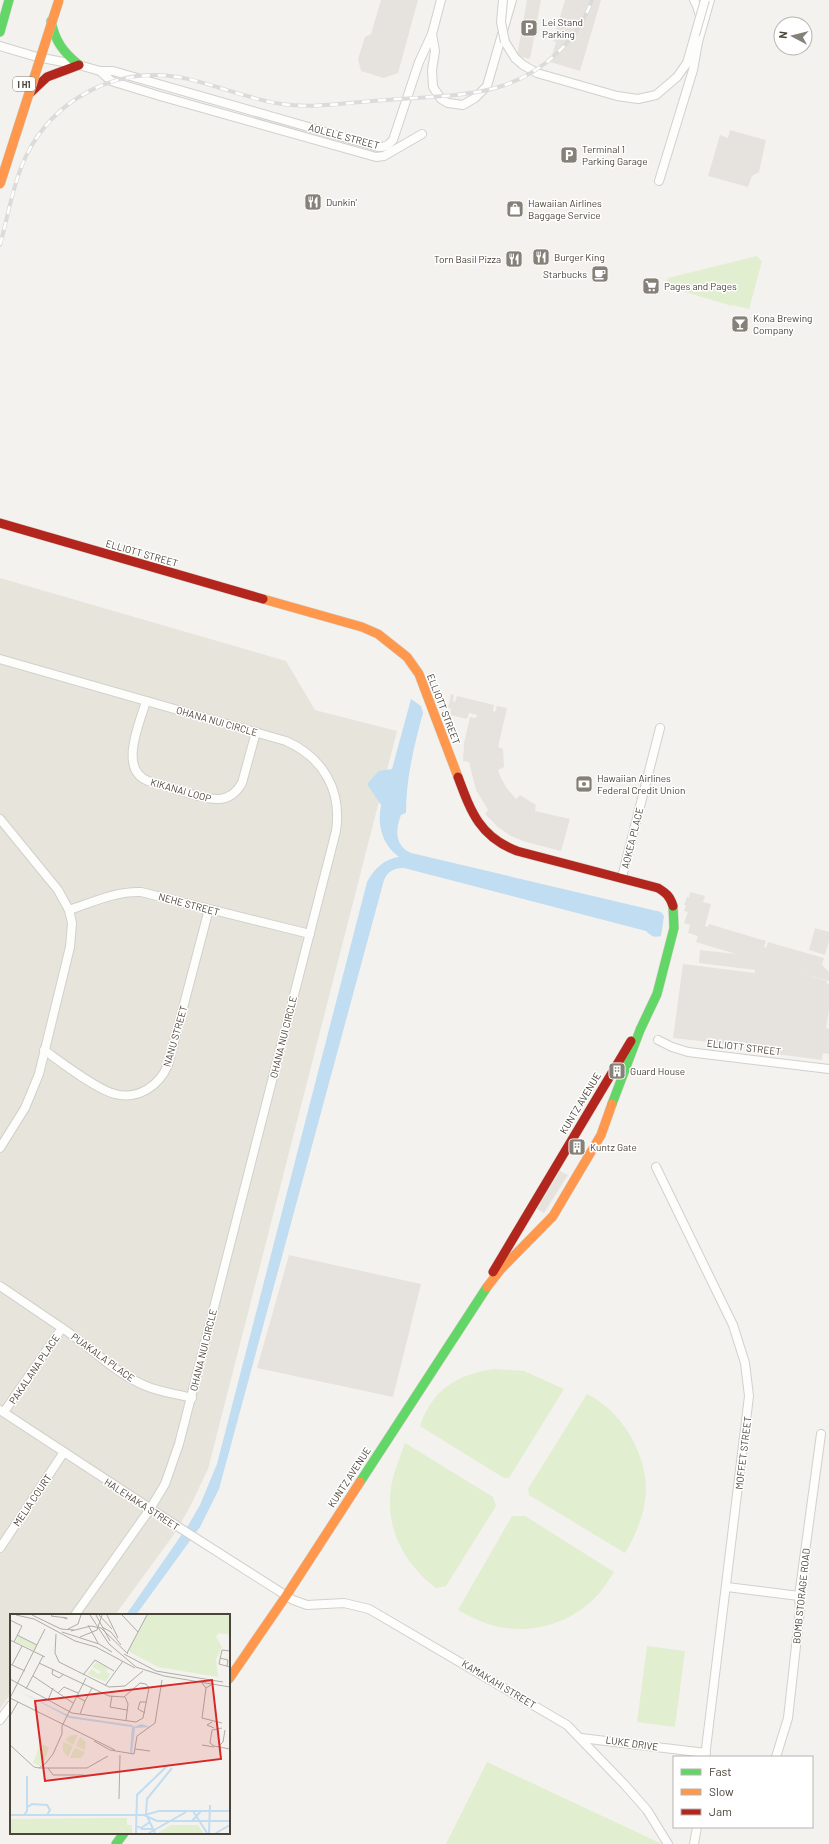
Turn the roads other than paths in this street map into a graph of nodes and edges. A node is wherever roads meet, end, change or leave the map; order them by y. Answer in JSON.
{"nodes":[{"id":1,"x":2,"y":0,"type":"edge"},
{"id":2,"x":9,"y":0,"type":"edge"},
{"id":3,"x":54,"y":0,"type":"edge"},
{"id":4,"x":59,"y":0,"type":"edge"},
{"id":5,"x":441,"y":0,"type":"edge"},
{"id":6,"x":502,"y":0,"type":"edge"},
{"id":7,"x":512,"y":0,"type":"edge"},
{"id":8,"x":694,"y":0,"type":"edge"},
{"id":9,"x":705,"y":0,"type":"edge"},
{"id":10,"x":710,"y":0,"type":"edge"},
{"id":11,"x":0,"y":8,"type":"edge"},
{"id":12,"x":45,"y":18,"type":"junction"},
{"id":13,"x":702,"y":26,"type":"junction"},
{"id":14,"x":0,"y":32,"type":"edge"},
{"id":15,"x":432,"y":34,"type":"junction"},
{"id":16,"x":37,"y":38,"type":"dead end"},
{"id":17,"x":0,"y":46,"type":"edge"},
{"id":18,"x":37,"y":57,"type":"junction"},
{"id":19,"x":79,"y":65,"type":"junction"},
{"id":20,"x":100,"y":71,"type":"junction"},
{"id":21,"x":195,"y":96,"type":"junction"},
{"id":22,"x":25,"y":99,"type":"junction"},
{"id":23,"x":192,"y":105,"type":"junction"},
{"id":24,"x":422,"y":134,"type":"dead end"},
{"id":25,"x":357,"y":141,"type":"junction"},
{"id":26,"x":349,"y":150,"type":"junction"},
{"id":27,"x":0,"y":168,"type":"edge"},
{"id":28,"x":659,"y":181,"type":"dead end"},
{"id":29,"x":0,"y":184,"type":"edge"},
{"id":30,"x":0,"y":188,"type":"edge"},
{"id":31,"x":0,"y":523,"type":"edge"},
{"id":32,"x":0,"y":660,"type":"edge"},
{"id":33,"x":146,"y":701,"type":"junction"},
{"id":34,"x":660,"y":728,"type":"dead end"},
{"id":35,"x":256,"y":732,"type":"junction"},
{"id":36,"x":0,"y":819,"type":"edge"},
{"id":37,"x":622,"y":877,"type":"junction"},
{"id":38,"x":209,"y":909,"type":"junction"},
{"id":39,"x":70,"y":910,"type":"junction"},
{"id":40,"x":310,"y":934,"type":"junction"},
{"id":41,"x":640,"y":1030,"type":"junction"},
{"id":42,"x":658,"y":1040,"type":"dead end"},
{"id":43,"x":44,"y":1050,"type":"junction"},
{"id":44,"x":829,"y":1069,"type":"edge"},
{"id":45,"x":0,"y":1148,"type":"edge"},
{"id":46,"x":656,"y":1167,"type":"dead end"},
{"id":47,"x":0,"y":1286,"type":"edge"},
{"id":48,"x":487,"y":1286,"type":"junction"},
{"id":49,"x":62,"y":1328,"type":"junction"},
{"id":50,"x":192,"y":1398,"type":"junction"},
{"id":51,"x":2,"y":1411,"type":"edge"},
{"id":52,"x":821,"y":1434,"type":"dead end"},
{"id":53,"x":64,"y":1452,"type":"junction"},
{"id":54,"x":150,"y":1508,"type":"junction"},
{"id":55,"x":0,"y":1548,"type":"edge"},
{"id":56,"x":727,"y":1587,"type":"junction"},
{"id":57,"x":286,"y":1596,"type":"junction"},
{"id":58,"x":799,"y":1596,"type":"junction"},
{"id":59,"x":76,"y":1614,"type":"edge"},
{"id":60,"x":230,"y":1678,"type":"edge"},
{"id":61,"x":10,"y":1706,"type":"edge"},
{"id":62,"x":2,"y":1715,"type":"edge"},
{"id":63,"x":581,"y":1738,"type":"junction"},
{"id":64,"x":706,"y":1755,"type":"edge"},
{"id":65,"x":776,"y":1756,"type":"edge"},
{"id":66,"x":697,"y":1828,"type":"edge"},
{"id":67,"x":123,"y":1834,"type":"edge"},
{"id":68,"x":116,"y":1844,"type":"edge"},
{"id":69,"x":668,"y":1844,"type":"edge"},
{"id":70,"x":694,"y":1844,"type":"edge"}],
"edges":[{"from":1,"to":11,"type":"main road"},
{"from":2,"to":14,"type":"main road"},
{"from":3,"to":12,"type":"main road"},
{"from":4,"to":29,"type":"main road","bridge":true},
{"from":5,"to":15,"type":"street","name":"AOLELE STREET"},
{"from":6,"to":9,"type":"street","bridge":true},
{"from":7,"to":15,"type":"street"},
{"from":8,"to":13,"type":"street"},
{"from":10,"to":13,"type":"street"},
{"from":12,"to":18,"type":"main road"},
{"from":12,"to":19,"type":"main road"},
{"from":13,"to":28,"type":"street"},
{"from":15,"to":25,"type":"street","name":"AOLELE STREET"},
{"from":16,"to":27,"type":"main road","number":"I H1"},
{"from":17,"to":18,"type":"street","name":"AOLELE STREET"},
{"from":18,"to":19,"type":"street","name":"AOLELE STREET"},
{"from":18,"to":22,"type":"main road"},
{"from":19,"to":20,"type":"street","name":"AOLELE STREET"},
{"from":19,"to":22,"type":"main road"},
{"from":20,"to":21,"type":"street","name":"AOLELE STREET"},
{"from":20,"to":23,"type":"street","name":"AOLELE STREET"},
{"from":21,"to":23,"type":"street"},
{"from":21,"to":25,"type":"street","name":"AOLELE STREET"},
{"from":22,"to":30,"type":"main road"},
{"from":23,"to":26,"type":"street","name":"AOLELE STREET"},
{"from":24,"to":26,"type":"street","name":"AOLELE STREET"},
{"from":25,"to":26,"type":"street"},
{"from":31,"to":37,"type":"main road","name":"ELLIOTT STREET"},
{"from":32,"to":33,"type":"street","name":"OHANA NUI CIRCLE"},
{"from":33,"to":35,"type":"street","name":"OHANA NUI CIRCLE"},
{"from":33,"to":35,"type":"street","name":"KIKANAI LOOP"},
{"from":34,"to":37,"type":"street","name":"AOKEA PLACE"},
{"from":35,"to":40,"type":"street","name":"OHANA NUI CIRCLE"},
{"from":36,"to":39,"type":"street"},
{"from":37,"to":41,"type":"main road","name":"ELLIOTT STREET"},
{"from":38,"to":39,"type":"street","name":"NEHE STREET"},
{"from":38,"to":40,"type":"street","name":"NEHE STREET"},
{"from":38,"to":43,"type":"street","name":"NANU STREET"},
{"from":39,"to":43,"type":"street"},
{"from":40,"to":50,"type":"street","name":"OHANA NUI CIRCLE"},
{"from":41,"to":48,"type":"main road","name":"KUNTZ AVENUE"},
{"from":41,"to":48,"type":"main road","name":"KUNTZ AVENUE"},
{"from":42,"to":44,"type":"street","name":"ELLIOTT STREET"},
{"from":43,"to":45,"type":"street"},
{"from":46,"to":56,"type":"street","name":"MOFFET STREET"},
{"from":47,"to":49,"type":"street","name":"PAKALANA PLACE"},
{"from":48,"to":57,"type":"main road","name":"KUNTZ AVENUE"},
{"from":49,"to":50,"type":"street","name":"PUAKALA PLACE"},
{"from":49,"to":51,"type":"street","name":"PAKALANA PLACE"},
{"from":50,"to":54,"type":"street","name":"OHANA NUI CIRCLE"},
{"from":51,"to":53,"type":"street","name":"HALEHAKA STREET"},
{"from":52,"to":58,"type":"street","name":"BOMB STORAGE ROAD"},
{"from":53,"to":54,"type":"street","name":"HALEHAKA STREET"},
{"from":53,"to":55,"type":"street","name":"MELIA COURT"},
{"from":54,"to":57,"type":"street","name":"HALEHAKA STREET"},
{"from":54,"to":59,"type":"street","name":"OHANA NUI CIRCLE"},
{"from":56,"to":58,"type":"street"},
{"from":56,"to":64,"type":"street","name":"MOFFET STREET"},
{"from":57,"to":60,"type":"main road","name":"KUNTZ AVENUE"},
{"from":57,"to":63,"type":"street","name":"KAMAKAHI STREET"},
{"from":58,"to":65,"type":"street","name":"BOMB STORAGE ROAD"},
{"from":61,"to":62,"type":"street"},
{"from":63,"to":64,"type":"street","name":"LUKE DRIVE"},
{"from":63,"to":69,"type":"street","name":"KAMAKAHI STREET"},
{"from":66,"to":70,"type":"street"},
{"from":67,"to":68,"type":"main road"}]}
